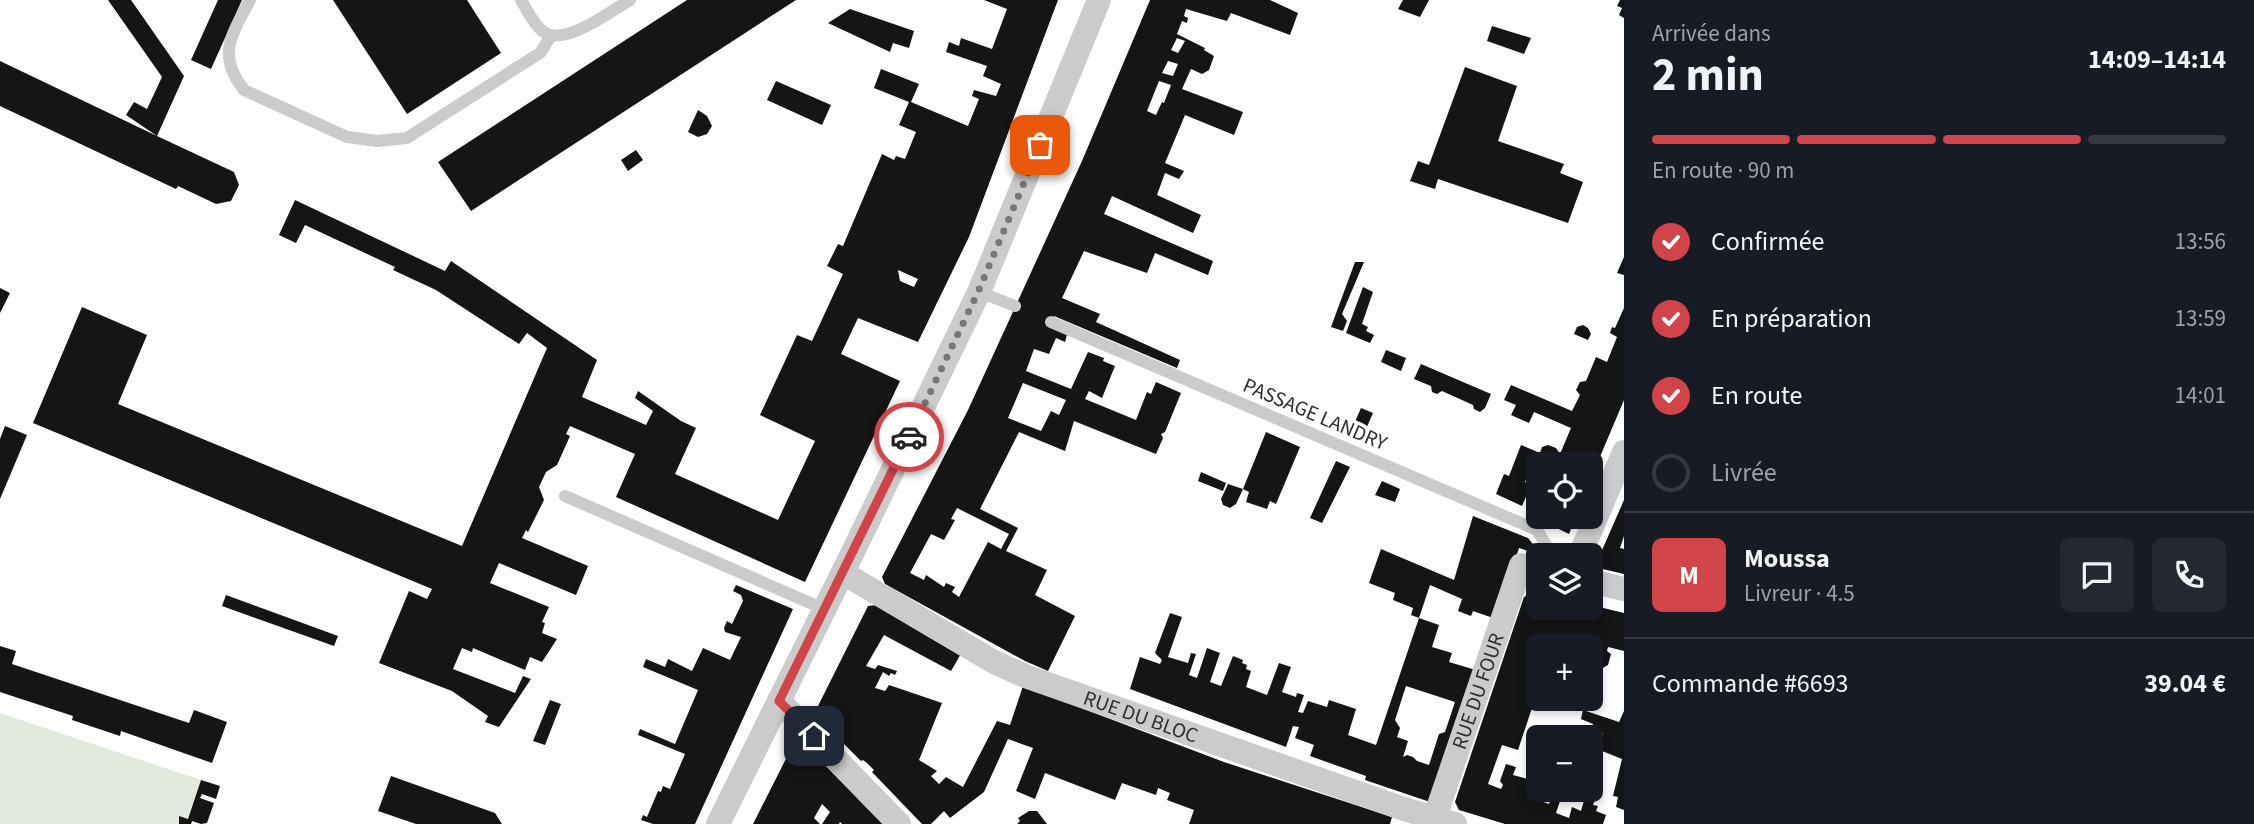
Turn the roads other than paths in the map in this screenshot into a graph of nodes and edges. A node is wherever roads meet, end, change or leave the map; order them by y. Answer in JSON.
{"nodes":[{"id":1,"x":250,"y":0,"type":"edge"},
{"id":2,"x":520,"y":0,"type":"edge"},
{"id":3,"x":630,"y":0,"type":"edge"},
{"id":4,"x":1099,"y":0,"type":"edge"},
{"id":5,"x":551,"y":36,"type":"junction"},
{"id":6,"x":978,"y":292,"type":"junction"},
{"id":7,"x":1015,"y":306,"type":"dead end"},
{"id":8,"x":1051,"y":322,"type":"dead end"},
{"id":9,"x":1624,"y":452,"type":"edge"},
{"id":10,"x":565,"y":496,"type":"dead end"},
{"id":11,"x":1544,"y":543,"type":"edge"},
{"id":12,"x":1585,"y":543,"type":"edge"},
{"id":13,"x":843,"y":573,"type":"junction"},
{"id":14,"x":1526,"y":576,"type":"edge"},
{"id":15,"x":1603,"y":584,"type":"edge"},
{"id":16,"x":1624,"y":589,"type":"edge"},
{"id":17,"x":824,"y":610,"type":"junction"},
{"id":18,"x":779,"y":701,"type":"junction"},
{"id":19,"x":1445,"y":821,"type":"edge"},
{"id":20,"x":718,"y":824,"type":"edge"},
{"id":21,"x":899,"y":824,"type":"edge"}],
"edges":[{"from":1,"to":5,"type":"lane"},
{"from":2,"to":5,"type":"lane"},
{"from":3,"to":5,"type":"lane"},
{"from":4,"to":6,"type":"street"},
{"from":6,"to":7,"type":"lane"},
{"from":6,"to":13,"type":"street"},
{"from":8,"to":11,"type":"lane","name":"PASSAGE LANDRY"},
{"from":9,"to":12,"type":"street"},
{"from":10,"to":17,"type":"lane"},
{"from":13,"to":17,"type":"street"},
{"from":13,"to":19,"type":"street","name":"RUE DU BLOC"},
{"from":14,"to":19,"type":"street","name":"RUE DU FOUR"},
{"from":15,"to":16,"type":"street"},
{"from":17,"to":18,"type":"street"},
{"from":18,"to":20,"type":"street"},
{"from":18,"to":21,"type":"street"}]}
